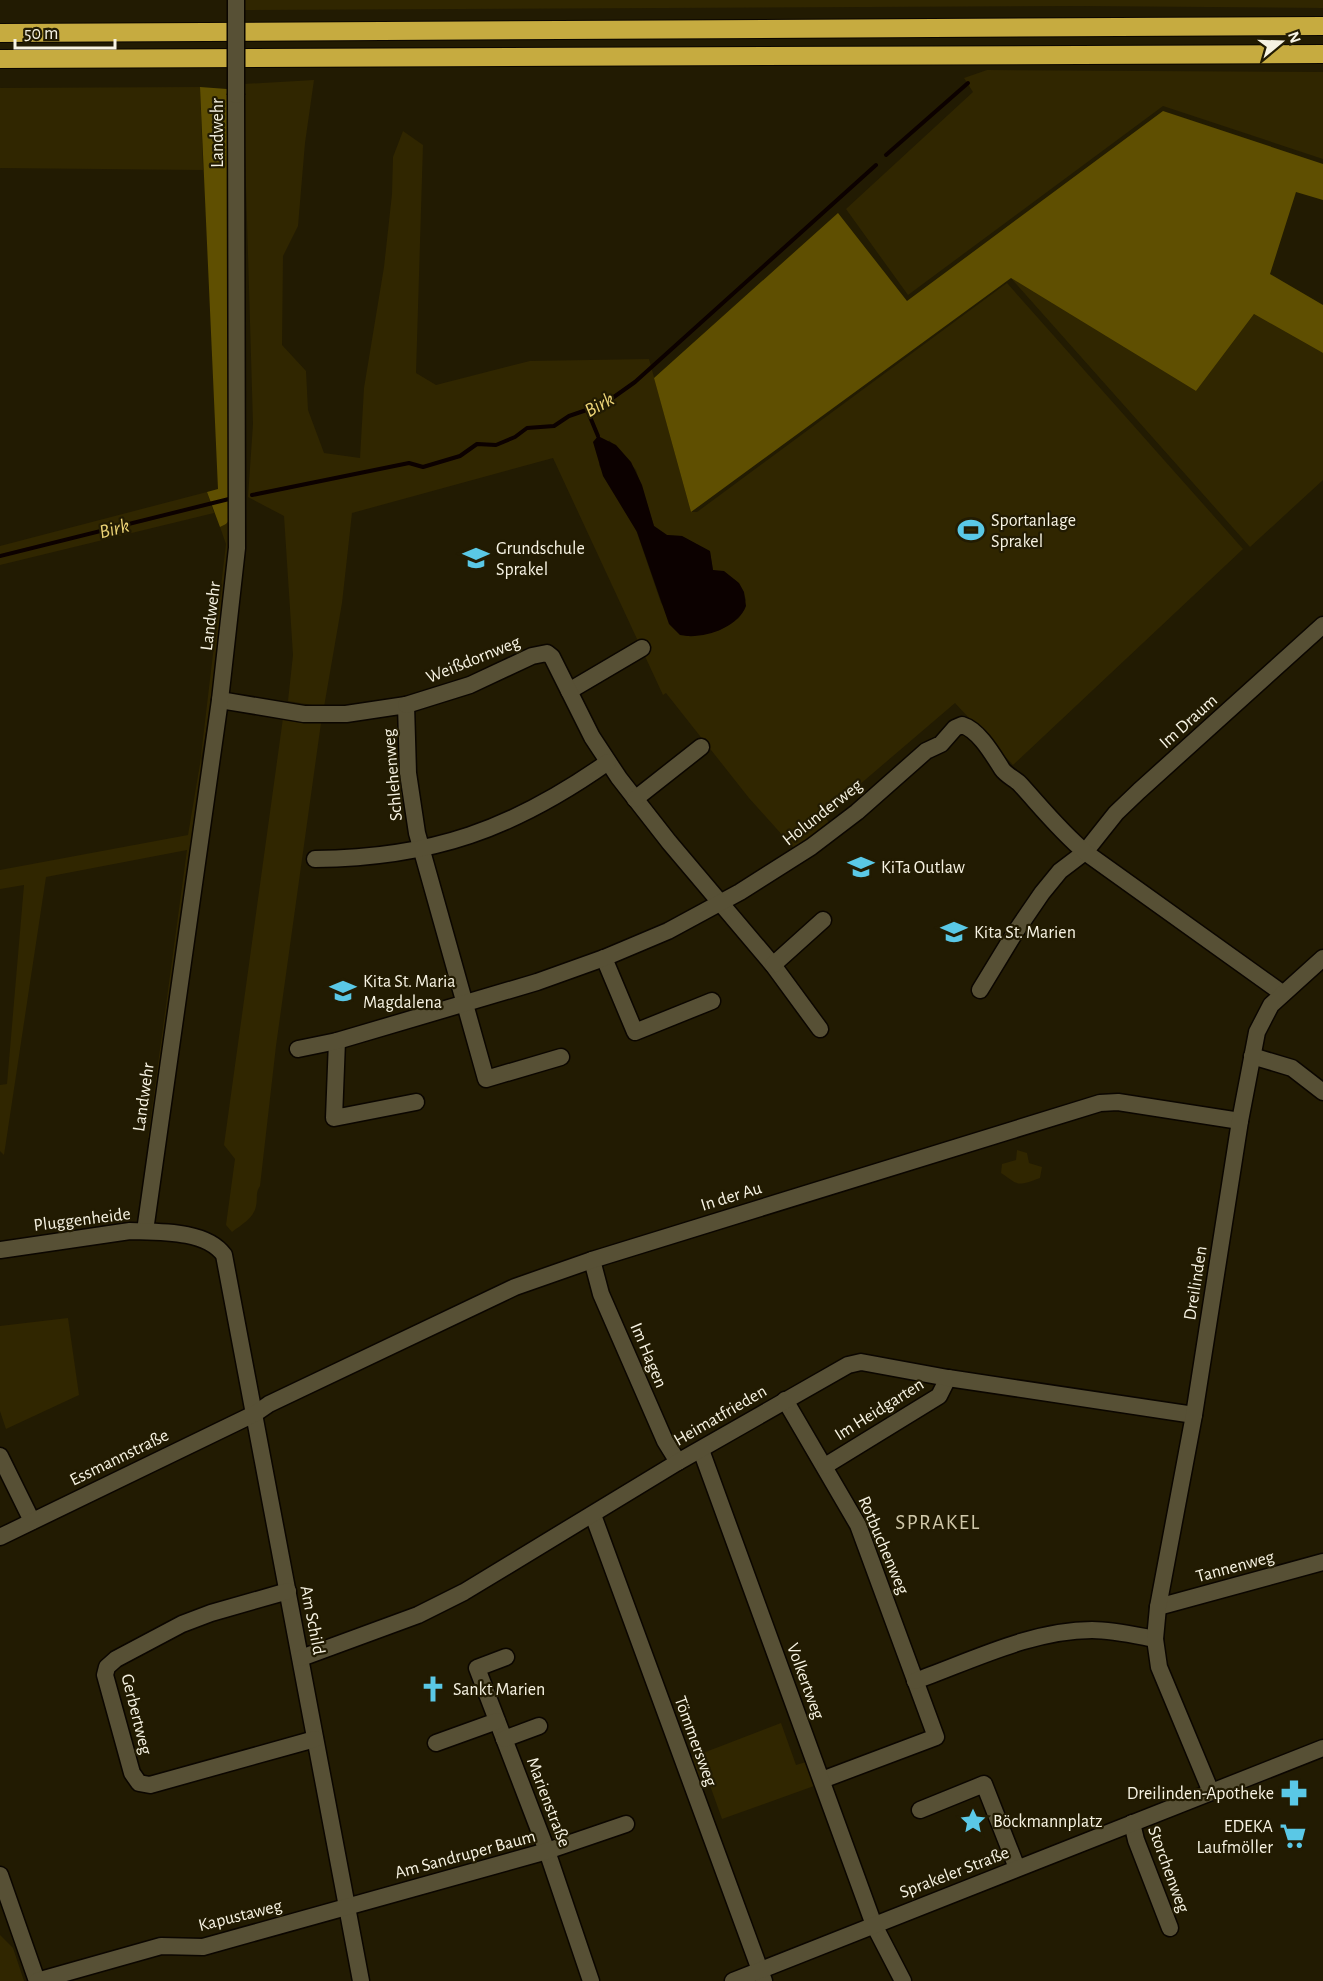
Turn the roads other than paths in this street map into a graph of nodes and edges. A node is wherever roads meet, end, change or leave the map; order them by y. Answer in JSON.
{"nodes":[{"id":1,"x":236,"y":0,"type":"edge"},
{"id":2,"x":1323,"y":26,"type":"edge"},
{"id":3,"x":0,"y":33,"type":"edge"},
{"id":4,"x":1323,"y":54,"type":"edge"},
{"id":5,"x":0,"y":59,"type":"edge"},
{"id":6,"x":236,"y":59,"type":"junction"},
{"id":7,"x":1323,"y":625,"type":"edge"},
{"id":8,"x":642,"y":648,"type":"dead end"},
{"id":9,"x":569,"y":691,"type":"junction"},
{"id":10,"x":220,"y":700,"type":"junction"},
{"id":11,"x":406,"y":705,"type":"junction"},
{"id":12,"x":701,"y":747,"type":"dead end"},
{"id":13,"x":608,"y":762,"type":"junction"},
{"id":14,"x":635,"y":799,"type":"junction"},
{"id":15,"x":422,"y":850,"type":"junction"},
{"id":16,"x":1085,"y":852,"type":"junction"},
{"id":17,"x":315,"y":859,"type":"dead end"},
{"id":18,"x":720,"y":903,"type":"junction"},
{"id":19,"x":823,"y":920,"type":"dead end"},
{"id":20,"x":604,"y":958,"type":"junction"},
{"id":21,"x":1323,"y":958,"type":"edge"},
{"id":22,"x":773,"y":965,"type":"junction"},
{"id":23,"x":980,"y":990,"type":"dead end"},
{"id":24,"x":1282,"y":993,"type":"junction"},
{"id":25,"x":712,"y":1001,"type":"dead end"},
{"id":26,"x":465,"y":1003,"type":"junction"},
{"id":27,"x":820,"y":1029,"type":"dead end"},
{"id":28,"x":337,"y":1041,"type":"junction"},
{"id":29,"x":298,"y":1049,"type":"dead end"},
{"id":30,"x":1252,"y":1056,"type":"junction"},
{"id":31,"x":561,"y":1057,"type":"dead end"},
{"id":32,"x":1323,"y":1092,"type":"edge"},
{"id":33,"x":416,"y":1102,"type":"dead end"},
{"id":34,"x":1240,"y":1121,"type":"junction"},
{"id":35,"x":145,"y":1232,"type":"junction"},
{"id":36,"x":0,"y":1250,"type":"edge"},
{"id":37,"x":592,"y":1260,"type":"junction"},
{"id":38,"x":228,"y":1265,"type":"joint"},
{"id":39,"x":948,"y":1378,"type":"junction"},
{"id":40,"x":785,"y":1400,"type":"junction"},
{"id":41,"x":256,"y":1413,"type":"junction"},
{"id":42,"x":1194,"y":1415,"type":"junction"},
{"id":43,"x":701,"y":1450,"type":"junction"},
{"id":44,"x":0,"y":1456,"type":"edge"},
{"id":45,"x":678,"y":1462,"type":"junction"},
{"id":46,"x":825,"y":1466,"type":"junction"},
{"id":47,"x":593,"y":1515,"type":"junction"},
{"id":48,"x":32,"y":1521,"type":"junction"},
{"id":49,"x":0,"y":1537,"type":"edge"},
{"id":50,"x":1323,"y":1562,"type":"edge"},
{"id":51,"x":288,"y":1592,"type":"junction"},
{"id":52,"x":1158,"y":1608,"type":"junction"},
{"id":53,"x":1155,"y":1639,"type":"junction"},
{"id":54,"x":506,"y":1657,"type":"dead end"},
{"id":55,"x":301,"y":1658,"type":"junction"},
{"id":56,"x":915,"y":1681,"type":"junction"},
{"id":57,"x":497,"y":1721,"type":"junction"},
{"id":58,"x":540,"y":1726,"type":"dead end"},
{"id":59,"x":315,"y":1739,"type":"junction"},
{"id":60,"x":504,"y":1739,"type":"junction"},
{"id":61,"x":436,"y":1743,"type":"dead end"},
{"id":62,"x":1323,"y":1748,"type":"edge"},
{"id":63,"x":822,"y":1780,"type":"junction"},
{"id":64,"x":1211,"y":1792,"type":"junction"},
{"id":65,"x":920,"y":1810,"type":"dead end"},
{"id":66,"x":1132,"y":1823,"type":"junction"},
{"id":67,"x":626,"y":1824,"type":"dead end"},
{"id":68,"x":547,"y":1851,"type":"junction"},
{"id":69,"x":1017,"y":1868,"type":"junction"},
{"id":70,"x":0,"y":1875,"type":"edge"},
{"id":71,"x":347,"y":1906,"type":"junction"},
{"id":72,"x":7,"y":1922,"type":"edge"},
{"id":73,"x":874,"y":1925,"type":"junction"},
{"id":74,"x":1170,"y":1928,"type":"dead end"},
{"id":75,"x":761,"y":1976,"type":"edge"},
{"id":76,"x":37,"y":1981,"type":"edge"},
{"id":77,"x":361,"y":1981,"type":"edge"},
{"id":78,"x":591,"y":1981,"type":"edge"},
{"id":79,"x":733,"y":1981,"type":"edge"},
{"id":80,"x":903,"y":1981,"type":"edge"}],
"edges":[{"from":1,"to":6,"type":"street","name":"Landwehr","bridge":true},
{"from":2,"to":3,"type":"highway"},
{"from":4,"to":6,"type":"highway"},
{"from":5,"to":6,"type":"highway"},
{"from":6,"to":10,"type":"street","name":"Landwehr","bridge":true},
{"from":7,"to":16,"type":"street","name":"Im Draum"},
{"from":8,"to":9,"type":"street"},
{"from":9,"to":11,"type":"street","name":"Weißdornweg"},
{"from":9,"to":13,"type":"street","name":"Weißdornweg"},
{"from":10,"to":11,"type":"street","name":"Schlehenweg"},
{"from":10,"to":35,"type":"street","name":"Landwehr"},
{"from":11,"to":15,"type":"street","name":"Schlehenweg"},
{"from":12,"to":14,"type":"street"},
{"from":13,"to":14,"type":"street","name":"Weißdornweg"},
{"from":13,"to":15,"type":"street"},
{"from":14,"to":18,"type":"street","name":"Weißdornweg"},
{"from":15,"to":17,"type":"street"},
{"from":15,"to":26,"type":"street","name":"Schlehenweg"},
{"from":16,"to":18,"type":"street","name":"Holunderweg"},
{"from":16,"to":23,"type":"street","name":"Im Draum"},
{"from":16,"to":24,"type":"street"},
{"from":18,"to":20,"type":"street","name":"Holunderweg"},
{"from":18,"to":22,"type":"street"},
{"from":19,"to":22,"type":"street"},
{"from":20,"to":25,"type":"street"},
{"from":20,"to":26,"type":"street","name":"Holunderweg"},
{"from":21,"to":24,"type":"street","name":"Dreilinden"},
{"from":22,"to":27,"type":"street"},
{"from":24,"to":30,"type":"street","name":"Dreilinden"},
{"from":26,"to":28,"type":"street","name":"Holunderweg"},
{"from":26,"to":31,"type":"street"},
{"from":28,"to":29,"type":"street","name":"Holunderweg"},
{"from":28,"to":33,"type":"street"},
{"from":30,"to":32,"type":"street"},
{"from":30,"to":34,"type":"street","name":"Dreilinden"},
{"from":34,"to":37,"type":"street","name":"In der Au"},
{"from":34,"to":42,"type":"street","name":"Dreilinden"},
{"from":35,"to":36,"type":"street","name":"Pluggenheide"},
{"from":35,"to":38,"type":"street","name":"Pluggenheide"},
{"from":37,"to":41,"type":"street","name":"In der Au"},
{"from":37,"to":45,"type":"street","name":"Im Hagen"},
{"from":38,"to":41,"type":"street","name":"Am Schild"},
{"from":39,"to":40,"type":"street","name":"Heimatfrieden"},
{"from":39,"to":42,"type":"street","name":"Heimatfrieden"},
{"from":39,"to":46,"type":"street","name":"Im Heidgarten"},
{"from":40,"to":43,"type":"street","name":"Heimatfrieden"},
{"from":40,"to":46,"type":"street","name":"Rotbuchenweg"},
{"from":41,"to":48,"type":"street","name":"Essmannstraße"},
{"from":41,"to":51,"type":"street","name":"Am Schild"},
{"from":42,"to":52,"type":"street","name":"Dreilinden"},
{"from":43,"to":45,"type":"street","name":"Heimatfrieden"},
{"from":43,"to":63,"type":"street","name":"Volkertweg"},
{"from":44,"to":48,"type":"street"},
{"from":45,"to":47,"type":"street","name":"Heimatfrieden"},
{"from":46,"to":56,"type":"street","name":"Rotbuchenweg"},
{"from":47,"to":55,"type":"street","name":"Heimatfrieden"},
{"from":47,"to":75,"type":"street","name":"Tömmersweg"},
{"from":48,"to":49,"type":"street","name":"Essmannstraße"},
{"from":50,"to":52,"type":"street","name":"Tannenweg"},
{"from":51,"to":55,"type":"street","name":"Am Schild"},
{"from":51,"to":59,"type":"street","name":"Gerbertweg"},
{"from":52,"to":53,"type":"street","name":"Dreilinden"},
{"from":53,"to":56,"type":"street"},
{"from":53,"to":64,"type":"street","name":"Dreilinden"},
{"from":54,"to":57,"type":"street","name":"Marienstraße"},
{"from":55,"to":59,"type":"street","name":"Am Schild"},
{"from":56,"to":63,"type":"street","name":"Rotbuchenweg"},
{"from":57,"to":60,"type":"street","name":"Marienstraße"},
{"from":57,"to":61,"type":"street"},
{"from":58,"to":60,"type":"street"},
{"from":59,"to":71,"type":"street","name":"Am Schild"},
{"from":60,"to":68,"type":"street","name":"Marienstraße"},
{"from":62,"to":64,"type":"street","name":"Sprakeler Straße"},
{"from":63,"to":73,"type":"street","name":"Volkertweg"},
{"from":64,"to":66,"type":"street","name":"Sprakeler Straße"},
{"from":65,"to":69,"type":"street"},
{"from":66,"to":69,"type":"street","name":"Sprakeler Straße"},
{"from":66,"to":74,"type":"street","name":"Storchenweg"},
{"from":67,"to":68,"type":"street","name":"Am Sandruper Baum"},
{"from":68,"to":71,"type":"street","name":"Am Sandruper Baum"},
{"from":68,"to":78,"type":"street","name":"Marienstraße"},
{"from":69,"to":73,"type":"street","name":"Sprakeler Straße"},
{"from":70,"to":72,"type":"street"},
{"from":71,"to":76,"type":"street","name":"Kapustaweg"},
{"from":71,"to":77,"type":"street","name":"Am Schild"},
{"from":72,"to":76,"type":"street"},
{"from":73,"to":75,"type":"street","name":"Sprakeler Straße"},
{"from":73,"to":80,"type":"street"},
{"from":75,"to":79,"type":"street","name":"Sprakeler Straße"}]}
